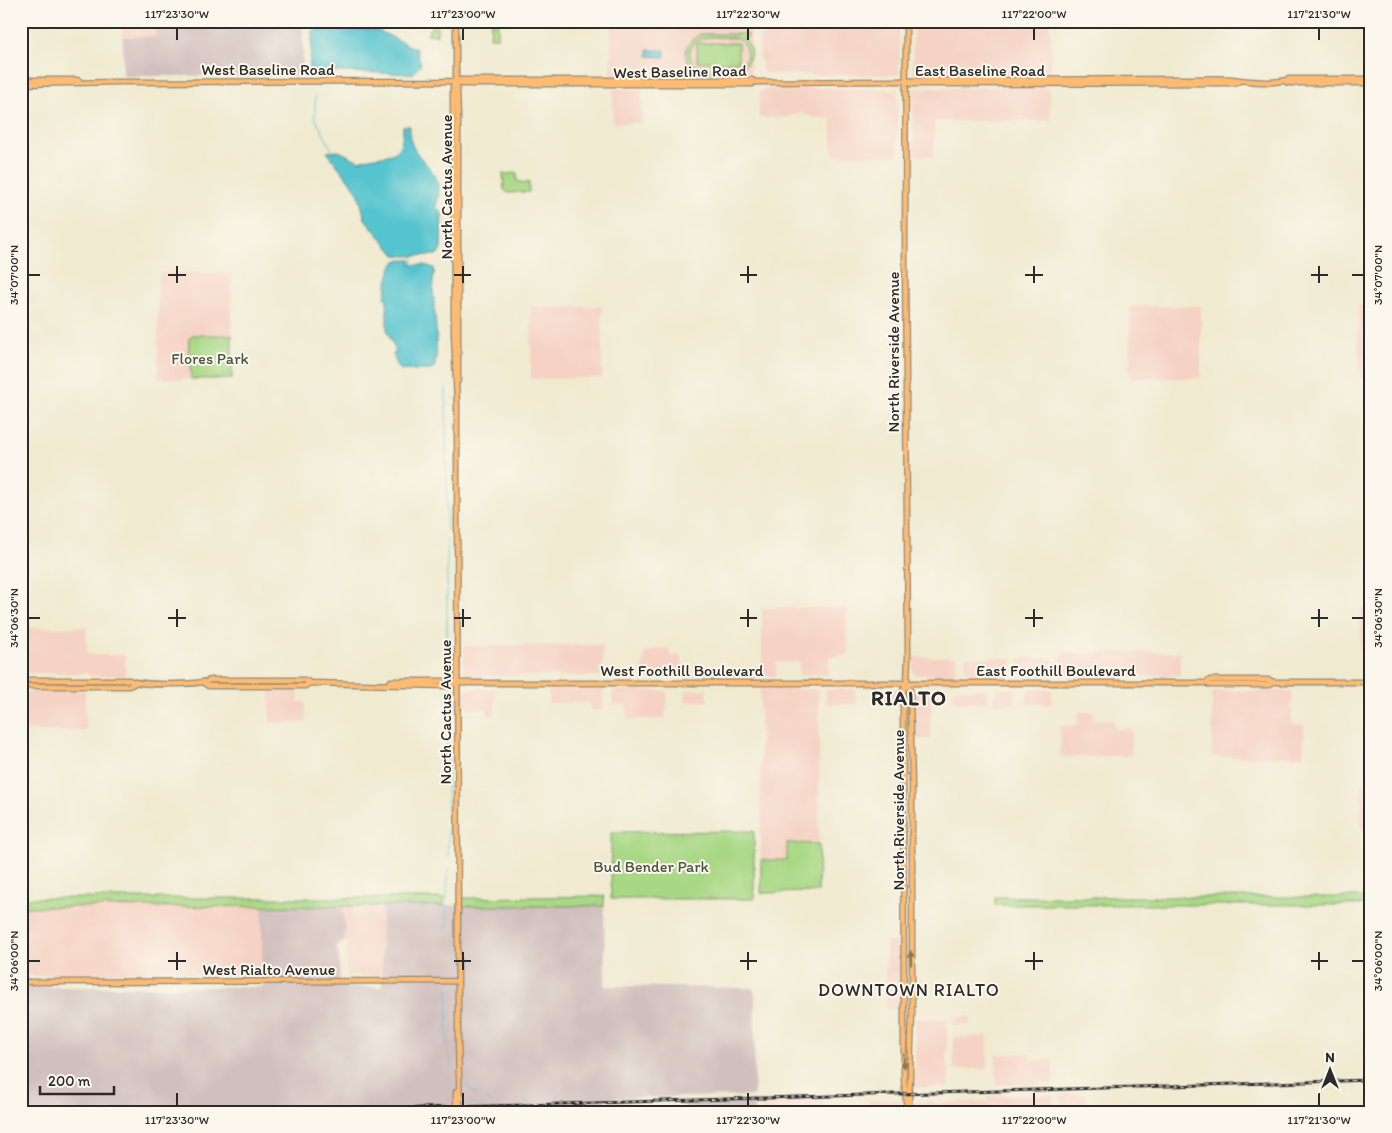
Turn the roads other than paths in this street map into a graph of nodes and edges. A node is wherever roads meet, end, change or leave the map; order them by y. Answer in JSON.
{"nodes":[{"id":1,"x":456,"y":21,"type":"edge"},
{"id":2,"x":906,"y":21,"type":"edge"},
{"id":3,"x":21,"y":80,"type":"edge"},
{"id":4,"x":906,"y":81,"type":"junction"},
{"id":5,"x":976,"y":81,"type":"junction"},
{"id":6,"x":1240,"y":81,"type":"junction"},
{"id":7,"x":1371,"y":81,"type":"edge"},
{"id":8,"x":81,"y":82,"type":"junction"},
{"id":9,"x":455,"y":82,"type":"junction"},
{"id":10,"x":21,"y":84,"type":"edge"},
{"id":11,"x":21,"y":680,"type":"edge"},
{"id":12,"x":84,"y":680,"type":"junction"},
{"id":13,"x":124,"y":680,"type":"junction"},
{"id":14,"x":906,"y":682,"type":"junction"},
{"id":15,"x":1371,"y":682,"type":"edge"},
{"id":16,"x":135,"y":683,"type":"junction"},
{"id":17,"x":204,"y":683,"type":"junction"},
{"id":18,"x":310,"y":683,"type":"junction"},
{"id":19,"x":457,"y":683,"type":"junction"},
{"id":20,"x":21,"y":686,"type":"edge"},
{"id":21,"x":59,"y":686,"type":"junction"},
{"id":22,"x":96,"y":686,"type":"junction"},
{"id":23,"x":458,"y":981,"type":"junction"},
{"id":24,"x":21,"y":982,"type":"edge"},
{"id":25,"x":458,"y":1090,"type":"junction"},
{"id":26,"x":907,"y":1110,"type":"edge"},
{"id":27,"x":456,"y":1112,"type":"edge"},
{"id":28,"x":460,"y":1112,"type":"edge"}],
"edges":[{"from":1,"to":9,"type":"main road","name":"North Cactus Avenue"},
{"from":2,"to":4,"type":"main road","name":"North Riverside Avenue"},
{"from":3,"to":8,"type":"main road","name":"West Baseline Road"},
{"from":4,"to":5,"type":"main road","name":"East Baseline Road"},
{"from":4,"to":5,"type":"main road","name":"East Baseline Road"},
{"from":4,"to":9,"type":"main road","name":"West Baseline Road"},
{"from":4,"to":14,"type":"main road","name":"North Riverside Avenue"},
{"from":5,"to":6,"type":"main road","name":"East Baseline Road"},
{"from":5,"to":6,"type":"main road","name":"East Baseline Road"},
{"from":6,"to":7,"type":"main road","name":"East Baseline Road"},
{"from":8,"to":9,"type":"main road","name":"West Baseline Road"},
{"from":8,"to":10,"type":"main road","name":"West Baseline Road"},
{"from":9,"to":19,"type":"main road","name":"North Cactus Avenue"},
{"from":11,"to":12,"type":"main road","name":"West Foothill Boulevard"},
{"from":12,"to":13,"type":"main road","name":"West Foothill Boulevard"},
{"from":12,"to":21,"type":"main road"},
{"from":13,"to":16,"type":"main road","name":"West Foothill Boulevard"},
{"from":13,"to":22,"type":"main road"},
{"from":14,"to":15,"type":"main road","name":"East Foothill Boulevard"},
{"from":14,"to":19,"type":"main road","name":"West Foothill Boulevard"},
{"from":14,"to":26,"type":"main road","name":"North Riverside Avenue","one_way":true},
{"from":26,"to":14,"type":"main road","name":"North Riverside Avenue","one_way":true},
{"from":16,"to":17,"type":"main road","name":"West Foothill Boulevard"},
{"from":16,"to":22,"type":"main road","name":"West Foothill Boulevard"},
{"from":17,"to":18,"type":"main road","name":"West Foothill Boulevard"},
{"from":17,"to":18,"type":"main road","name":"West Foothill Boulevard"},
{"from":18,"to":19,"type":"main road","name":"West Foothill Boulevard"},
{"from":19,"to":23,"type":"main road","name":"North Cactus Avenue"},
{"from":20,"to":21,"type":"main road","name":"West Foothill Boulevard"},
{"from":21,"to":22,"type":"main road","name":"West Foothill Boulevard"},
{"from":23,"to":24,"type":"main road","name":"West Rialto Avenue"},
{"from":23,"to":25,"type":"main road","name":"North Cactus Avenue"},
{"from":25,"to":27,"type":"main road"},
{"from":25,"to":28,"type":"main road"}]}
